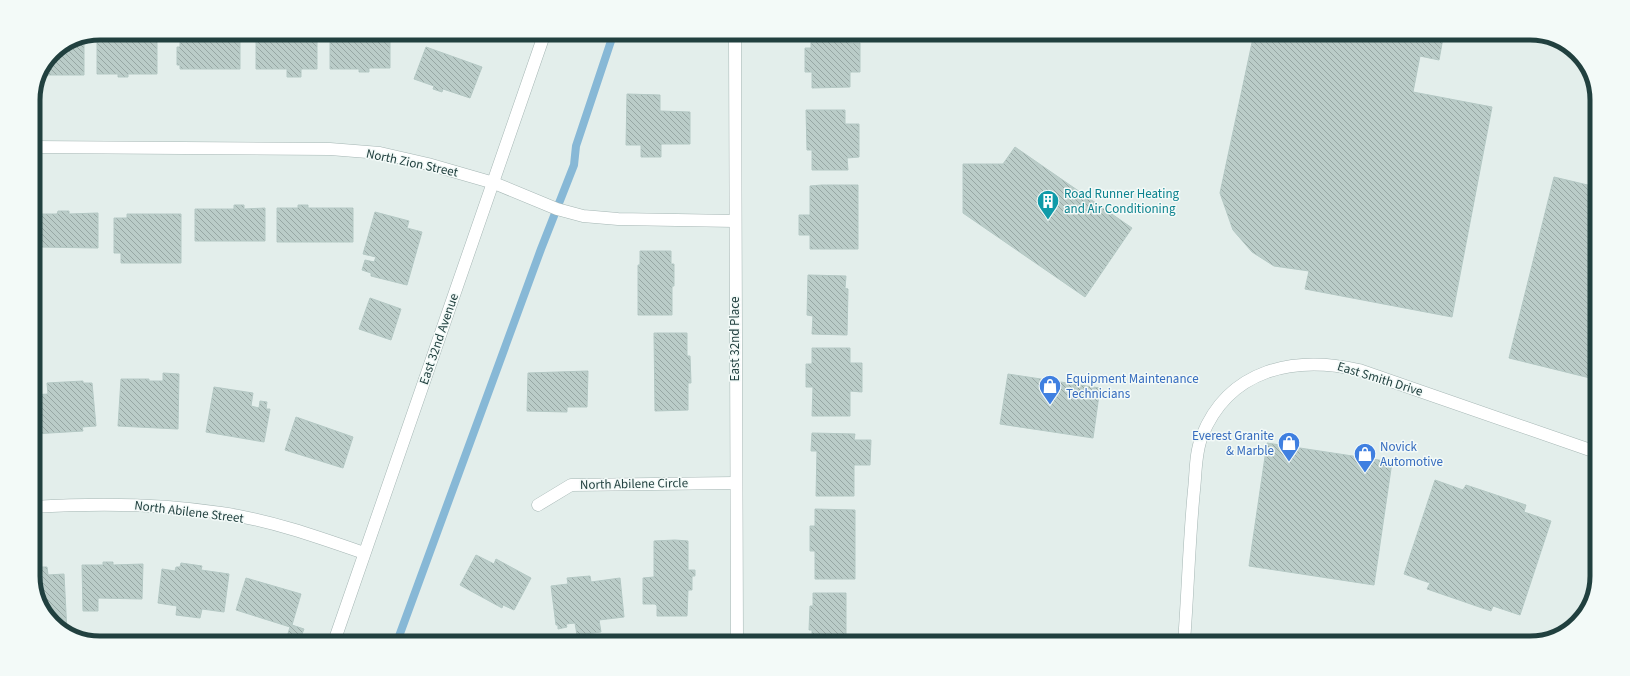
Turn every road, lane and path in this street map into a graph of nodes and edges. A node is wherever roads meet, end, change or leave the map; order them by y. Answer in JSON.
{"nodes":[{"id":1,"x":542,"y":40,"type":"edge"},
{"id":2,"x":735,"y":40,"type":"edge"},
{"id":3,"x":40,"y":147,"type":"edge"},
{"id":4,"x":494,"y":184,"type":"junction"},
{"id":5,"x":735,"y":221,"type":"junction"},
{"id":6,"x":1590,"y":450,"type":"edge"},
{"id":7,"x":735,"y":483,"type":"junction"},
{"id":8,"x":538,"y":505,"type":"dead end"},
{"id":9,"x":40,"y":507,"type":"edge"},
{"id":10,"x":364,"y":553,"type":"junction"},
{"id":11,"x":336,"y":636,"type":"edge"},
{"id":12,"x":737,"y":636,"type":"edge"},
{"id":13,"x":1184,"y":636,"type":"edge"}],
"edges":[{"from":1,"to":4,"type":"street","name":"East 32nd Avenue"},
{"from":2,"to":5,"type":"street","name":"East 32nd Place"},
{"from":3,"to":4,"type":"street","name":"North Zion Street"},
{"from":4,"to":5,"type":"street","name":"North Zion Street"},
{"from":4,"to":10,"type":"street","name":"East 32nd Avenue"},
{"from":5,"to":7,"type":"street","name":"East 32nd Place"},
{"from":6,"to":13,"type":"street","name":"East Smith Drive"},
{"from":7,"to":8,"type":"street","name":"North Abilene Circle"},
{"from":7,"to":12,"type":"street","name":"East 32nd Place"},
{"from":9,"to":10,"type":"street","name":"North Abilene Street"},
{"from":10,"to":11,"type":"street","name":"East 32nd Avenue"}]}
